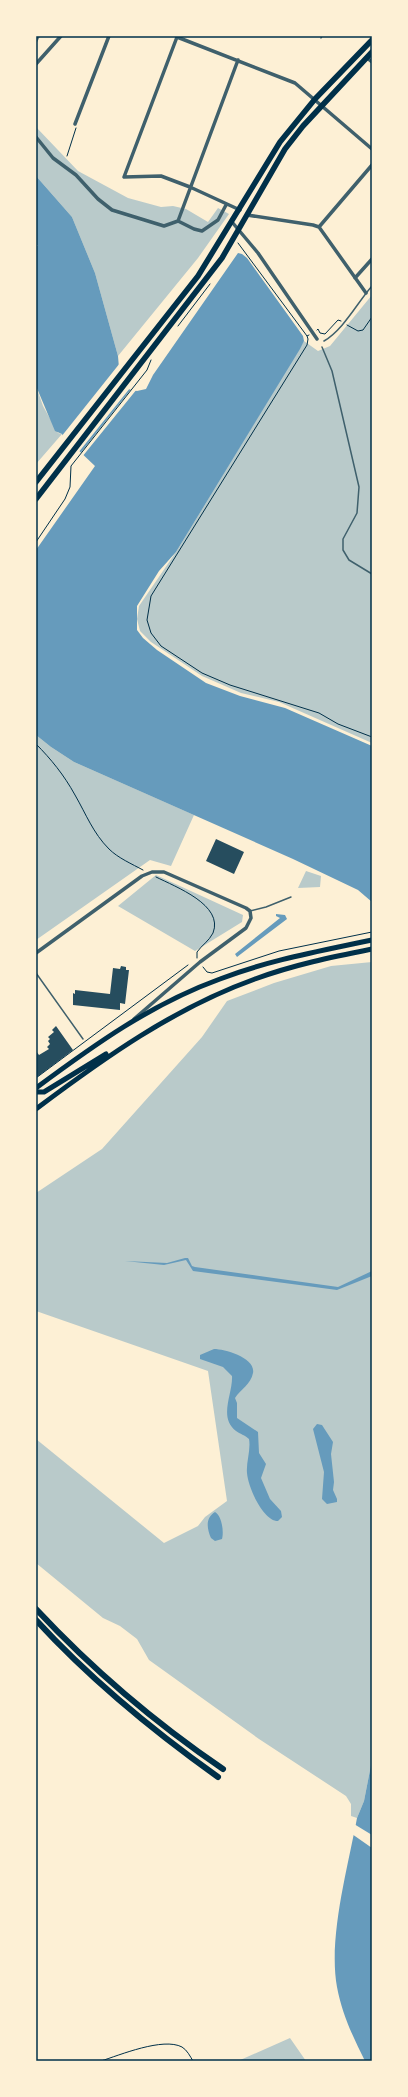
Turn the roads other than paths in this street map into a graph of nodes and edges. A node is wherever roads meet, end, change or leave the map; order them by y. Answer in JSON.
{"nodes":[{"id":1,"x":62,"y":36,"type":"edge"},
{"id":2,"x":109,"y":36,"type":"edge"},
{"id":3,"x":176,"y":36,"type":"edge"},
{"id":4,"x":372,"y":40,"type":"edge"},
{"id":5,"x":372,"y":52,"type":"edge"},
{"id":6,"x":367,"y":58,"type":"junction"},
{"id":7,"x":238,"y":60,"type":"junction"},
{"id":8,"x":372,"y":62,"type":"edge"},
{"id":9,"x":36,"y":64,"type":"edge"},
{"id":10,"x":315,"y":99,"type":"junction"},
{"id":11,"x":322,"y":105,"type":"junction"},
{"id":12,"x":75,"y":124,"type":"road end"},
{"id":13,"x":36,"y":137,"type":"edge"},
{"id":14,"x":372,"y":149,"type":"edge"},
{"id":15,"x":372,"y":165,"type":"edge"},
{"id":16,"x":190,"y":187,"type":"junction"},
{"id":17,"x":226,"y":204,"type":"junction"},
{"id":18,"x":240,"y":210,"type":"junction"},
{"id":19,"x":247,"y":215,"type":"junction"},
{"id":20,"x":178,"y":221,"type":"junction"},
{"id":21,"x":232,"y":222,"type":"junction"},
{"id":22,"x":319,"y":227,"type":"junction"},
{"id":23,"x":240,"y":230,"type":"junction"},
{"id":24,"x":372,"y":259,"type":"edge"},
{"id":25,"x":355,"y":278,"type":"junction"},
{"id":26,"x":372,"y":286,"type":"edge"},
{"id":27,"x":366,"y":293,"type":"junction"},
{"id":28,"x":317,"y":339,"type":"dead end"},
{"id":29,"x":324,"y":341,"type":"dead end"},
{"id":30,"x":322,"y":347,"type":"dead end"},
{"id":31,"x":36,"y":482,"type":"edge"},
{"id":32,"x":36,"y":499,"type":"edge"},
{"id":33,"x":372,"y":574,"type":"edge"},
{"id":34,"x":291,"y":897,"type":"dead end"},
{"id":35,"x":250,"y":911,"type":"junction"},
{"id":36,"x":372,"y":940,"type":"edge"},
{"id":37,"x":372,"y":949,"type":"edge"},
{"id":38,"x":36,"y":953,"type":"edge"},
{"id":39,"x":36,"y":973,"type":"edge"},
{"id":40,"x":132,"y":1021,"type":"junction"},
{"id":41,"x":83,"y":1039,"type":"dead end"},
{"id":42,"x":122,"y":1047,"type":"junction"},
{"id":43,"x":36,"y":1088,"type":"edge"},
{"id":44,"x":36,"y":1092,"type":"edge"},
{"id":45,"x":36,"y":1109,"type":"edge"},
{"id":46,"x":36,"y":1609,"type":"edge"},
{"id":47,"x":36,"y":1620,"type":"edge"},
{"id":48,"x":223,"y":1769,"type":"dead end"},
{"id":49,"x":218,"y":1777,"type":"dead end"}],
"edges":[{"from":1,"to":9,"type":"street"},
{"from":2,"to":12,"type":"street"},
{"from":3,"to":7,"type":"street"},
{"from":3,"to":16,"type":"street"},
{"from":4,"to":10,"type":"highway"},
{"from":5,"to":6,"type":"highway"},
{"from":6,"to":8,"type":"street"},
{"from":6,"to":11,"type":"highway"},
{"from":7,"to":10,"type":"street"},
{"from":7,"to":16,"type":"street"},
{"from":10,"to":11,"type":"street"},
{"from":10,"to":18,"type":"highway"},
{"from":11,"to":14,"type":"street"},
{"from":11,"to":19,"type":"highway"},
{"from":13,"to":20,"type":"street"},
{"from":15,"to":22,"type":"street"},
{"from":16,"to":17,"type":"street"},
{"from":16,"to":20,"type":"street"},
{"from":17,"to":18,"type":"street"},
{"from":17,"to":20,"type":"street"},
{"from":18,"to":21,"type":"highway"},
{"from":19,"to":22,"type":"street"},
{"from":19,"to":23,"type":"highway"},
{"from":21,"to":23,"type":"street"},
{"from":21,"to":31,"type":"highway"},
{"from":22,"to":25,"type":"street"},
{"from":23,"to":28,"type":"street"},
{"from":23,"to":32,"type":"highway"},
{"from":24,"to":25,"type":"street"},
{"from":25,"to":27,"type":"street"},
{"from":26,"to":27,"type":"lane"},
{"from":27,"to":29,"type":"lane"},
{"from":30,"to":33,"type":"lane"},
{"from":34,"to":35,"type":"lane"},
{"from":35,"to":38,"type":"street"},
{"from":35,"to":40,"type":"street"},
{"from":36,"to":40,"type":"main road"},
{"from":37,"to":42,"type":"main road"},
{"from":39,"to":41,"type":"lane"},
{"from":40,"to":43,"type":"main road"},
{"from":42,"to":44,"type":"main road"},
{"from":42,"to":45,"type":"main road"},
{"from":46,"to":48,"type":"highway"},
{"from":47,"to":49,"type":"highway"}]}
